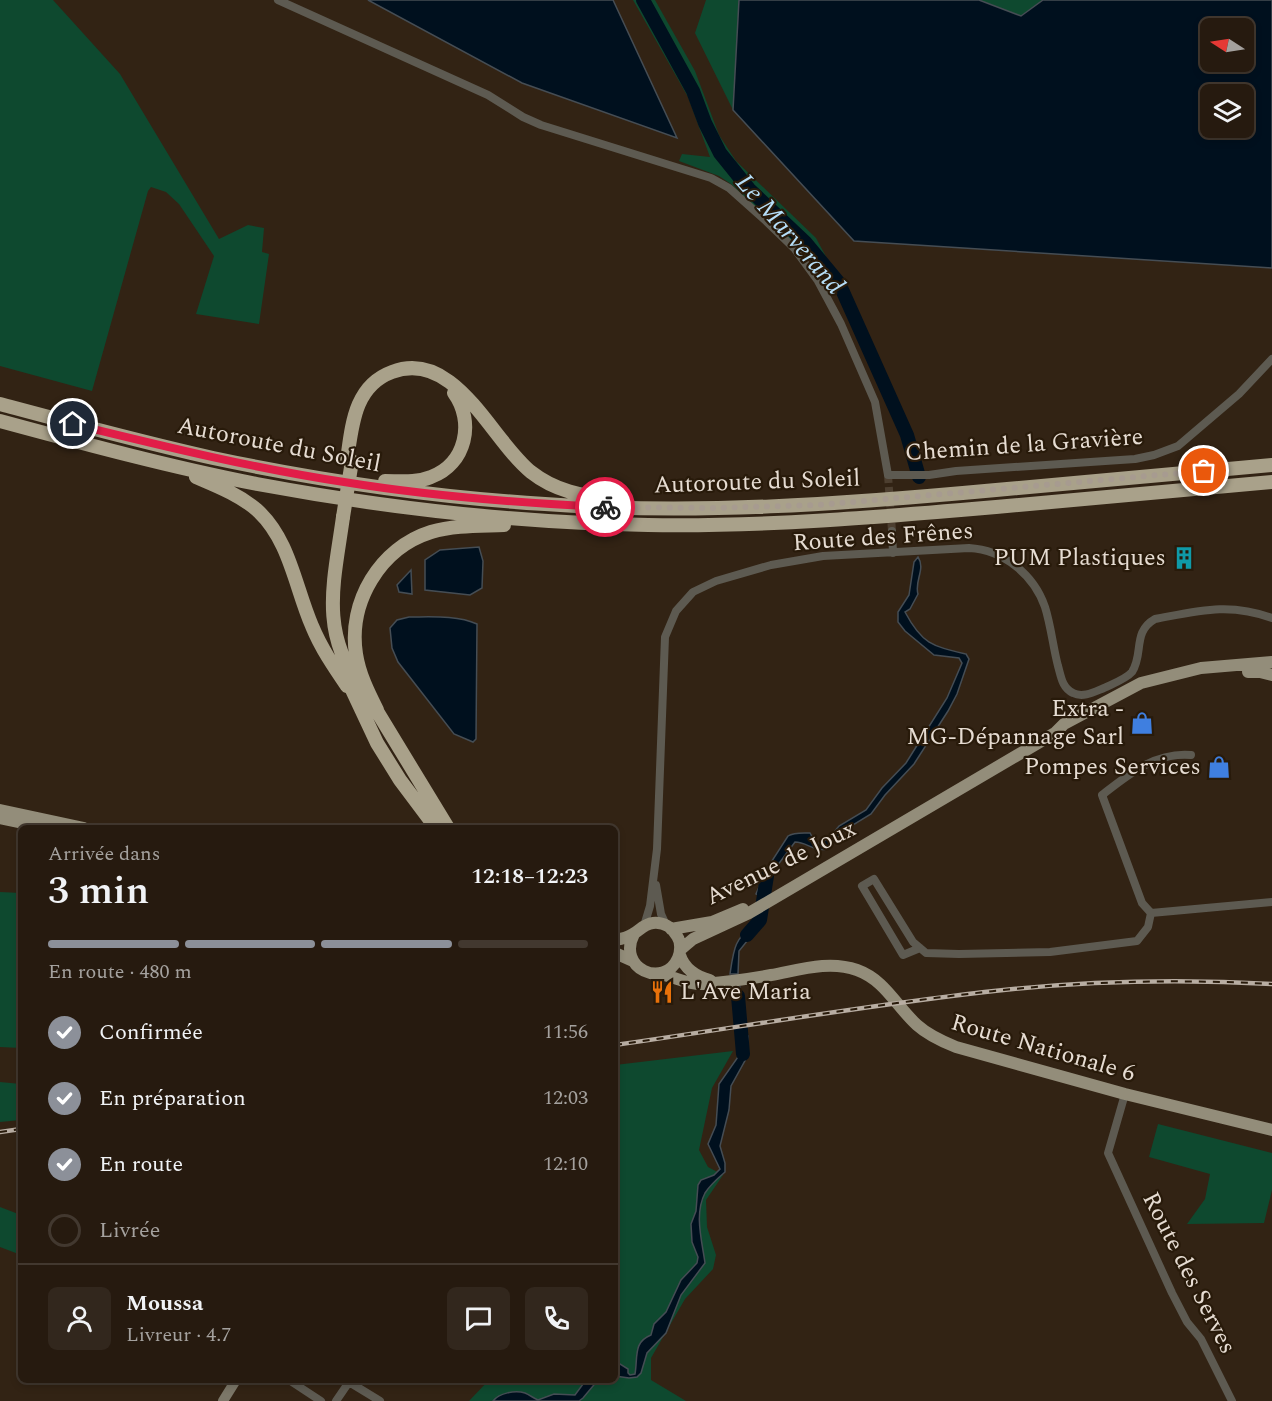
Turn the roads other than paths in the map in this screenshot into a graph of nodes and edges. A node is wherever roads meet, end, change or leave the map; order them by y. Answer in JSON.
{"nodes":[{"id":1,"x":278,"y":0,"type":"edge"},
{"id":2,"x":1272,"y":359,"type":"edge"},
{"id":3,"x":0,"y":404,"type":"edge"},
{"id":4,"x":0,"y":421,"type":"edge"},
{"id":5,"x":349,"y":460,"type":"junction"},
{"id":6,"x":172,"y":465,"type":"junction"},
{"id":7,"x":1272,"y":465,"type":"edge"},
{"id":8,"x":341,"y":482,"type":"junction"},
{"id":9,"x":1272,"y":482,"type":"edge"},
{"id":10,"x":691,"y":509,"type":"junction"},
{"id":11,"x":341,"y":517,"type":"junction"},
{"id":12,"x":573,"y":522,"type":"junction"},
{"id":13,"x":892,"y":531,"type":"tunnel mouth"},
{"id":14,"x":893,"y":553,"type":"junction"},
{"id":15,"x":1272,"y":618,"type":"edge"},
{"id":16,"x":1272,"y":662,"type":"edge"},
{"id":17,"x":1272,"y":675,"type":"edge"},
{"id":18,"x":354,"y":695,"type":"junction"},
{"id":19,"x":377,"y":710,"type":"junction"},
{"id":20,"x":1055,"y":733,"type":"junction"},
{"id":21,"x":1191,"y":755,"type":"dead end"},
{"id":22,"x":0,"y":810,"type":"edge"},
{"id":23,"x":23,"y":817,"type":"junction"},
{"id":24,"x":0,"y":818,"type":"edge"},
{"id":25,"x":40,"y":825,"type":"edge"},
{"id":26,"x":67,"y":825,"type":"edge"},
{"id":27,"x":434,"y":825,"type":"edge"},
{"id":28,"x":446,"y":825,"type":"edge"},
{"id":29,"x":655,"y":875,"type":"junction"},
{"id":30,"x":1272,"y":902,"type":"edge"},
{"id":31,"x":752,"y":909,"type":"junction"},
{"id":32,"x":1151,"y":913,"type":"junction"},
{"id":33,"x":669,"y":927,"type":"junction"},
{"id":34,"x":639,"y":930,"type":"junction"},
{"id":35,"x":618,"y":939,"type":"edge"},
{"id":36,"x":920,"y":948,"type":"junction"},
{"id":37,"x":680,"y":952,"type":"junction"},
{"id":38,"x":618,"y":954,"type":"edge"},
{"id":39,"x":633,"y":961,"type":"junction"},
{"id":40,"x":658,"y":974,"type":"junction"},
{"id":41,"x":722,"y":981,"type":"junction"},
{"id":42,"x":1125,"y":1094,"type":"junction"},
{"id":43,"x":1272,"y":1130,"type":"edge"},
{"id":44,"x":234,"y":1383,"type":"edge"},
{"id":45,"x":294,"y":1383,"type":"edge"},
{"id":46,"x":348,"y":1383,"type":"edge"},
{"id":47,"x":351,"y":1383,"type":"edge"},
{"id":48,"x":223,"y":1401,"type":"edge"},
{"id":49,"x":321,"y":1401,"type":"edge"},
{"id":50,"x":336,"y":1401,"type":"edge"},
{"id":51,"x":380,"y":1401,"type":"edge"},
{"id":52,"x":1232,"y":1401,"type":"edge"}],
"edges":[{"from":1,"to":2,"type":"street","name":"Chemin de la Gravière"},
{"from":3,"to":8,"type":"highway","name":"Autoroute du Soleil"},
{"from":4,"to":6,"type":"highway","name":"Autoroute du Soleil"},
{"from":5,"to":8,"type":"highway"},
{"from":5,"to":10,"type":"highway"},
{"from":5,"to":11,"type":"highway","bridge":true},
{"from":6,"to":12,"type":"highway","name":"Autoroute du Soleil"},
{"from":6,"to":18,"type":"highway"},
{"from":7,"to":10,"type":"highway","name":"Autoroute du Soleil"},
{"from":8,"to":10,"type":"highway","name":"Autoroute du Soleil"},
{"from":9,"to":12,"type":"highway","name":"Autoroute du Soleil"},
{"from":11,"to":18,"type":"highway"},
{"from":11,"to":19,"type":"highway"},
{"from":12,"to":19,"type":"highway"},
{"from":13,"to":14,"type":"street"},
{"from":14,"to":15,"type":"street","name":"Route des Frênes"},
{"from":14,"to":29,"type":"street","name":"Route des Frênes"},
{"from":16,"to":20,"type":"main road","name":"Avenue de Joux"},
{"from":17,"to":20,"type":"main road","name":"Avenue de Joux"},
{"from":18,"to":27,"type":"highway"},
{"from":19,"to":28,"type":"highway"},
{"from":20,"to":31,"type":"main road","name":"Avenue de Joux"},
{"from":21,"to":32,"type":"street"},
{"from":22,"to":23,"type":"main road"},
{"from":23,"to":24,"type":"main road"},
{"from":23,"to":25,"type":"main road"},
{"from":23,"to":26,"type":"main road"},
{"from":29,"to":33,"type":"street","name":"Route des Frênes"},
{"from":29,"to":34,"type":"street","name":"Route des Frênes"},
{"from":30,"to":32,"type":"street"},
{"from":31,"to":33,"type":"main road","name":"Avenue de Joux"},
{"from":31,"to":37,"type":"main road","name":"Avenue de Joux"},
{"from":32,"to":36,"type":"street"},
{"from":33,"to":34,"type":"main road"},
{"from":33,"to":37,"type":"main road"},
{"from":34,"to":35,"type":"main road"},
{"from":34,"to":39,"type":"main road"},
{"from":36,"to":36,"type":"street"},
{"from":37,"to":40,"type":"main road"},
{"from":37,"to":41,"type":"main road","name":"Route Nationale 6"},
{"from":38,"to":39,"type":"main road"},
{"from":39,"to":40,"type":"main road"},
{"from":40,"to":41,"type":"main road","name":"Route Nationale 6"},
{"from":41,"to":42,"type":"main road","name":"Route Nationale 6"},
{"from":42,"to":43,"type":"main road","name":"Route Nationale 6"},
{"from":42,"to":52,"type":"street","name":"Route des Serves"},
{"from":44,"to":48,"type":"main road"},
{"from":45,"to":49,"type":"street"},
{"from":46,"to":50,"type":"street"},
{"from":47,"to":51,"type":"street"}]}
